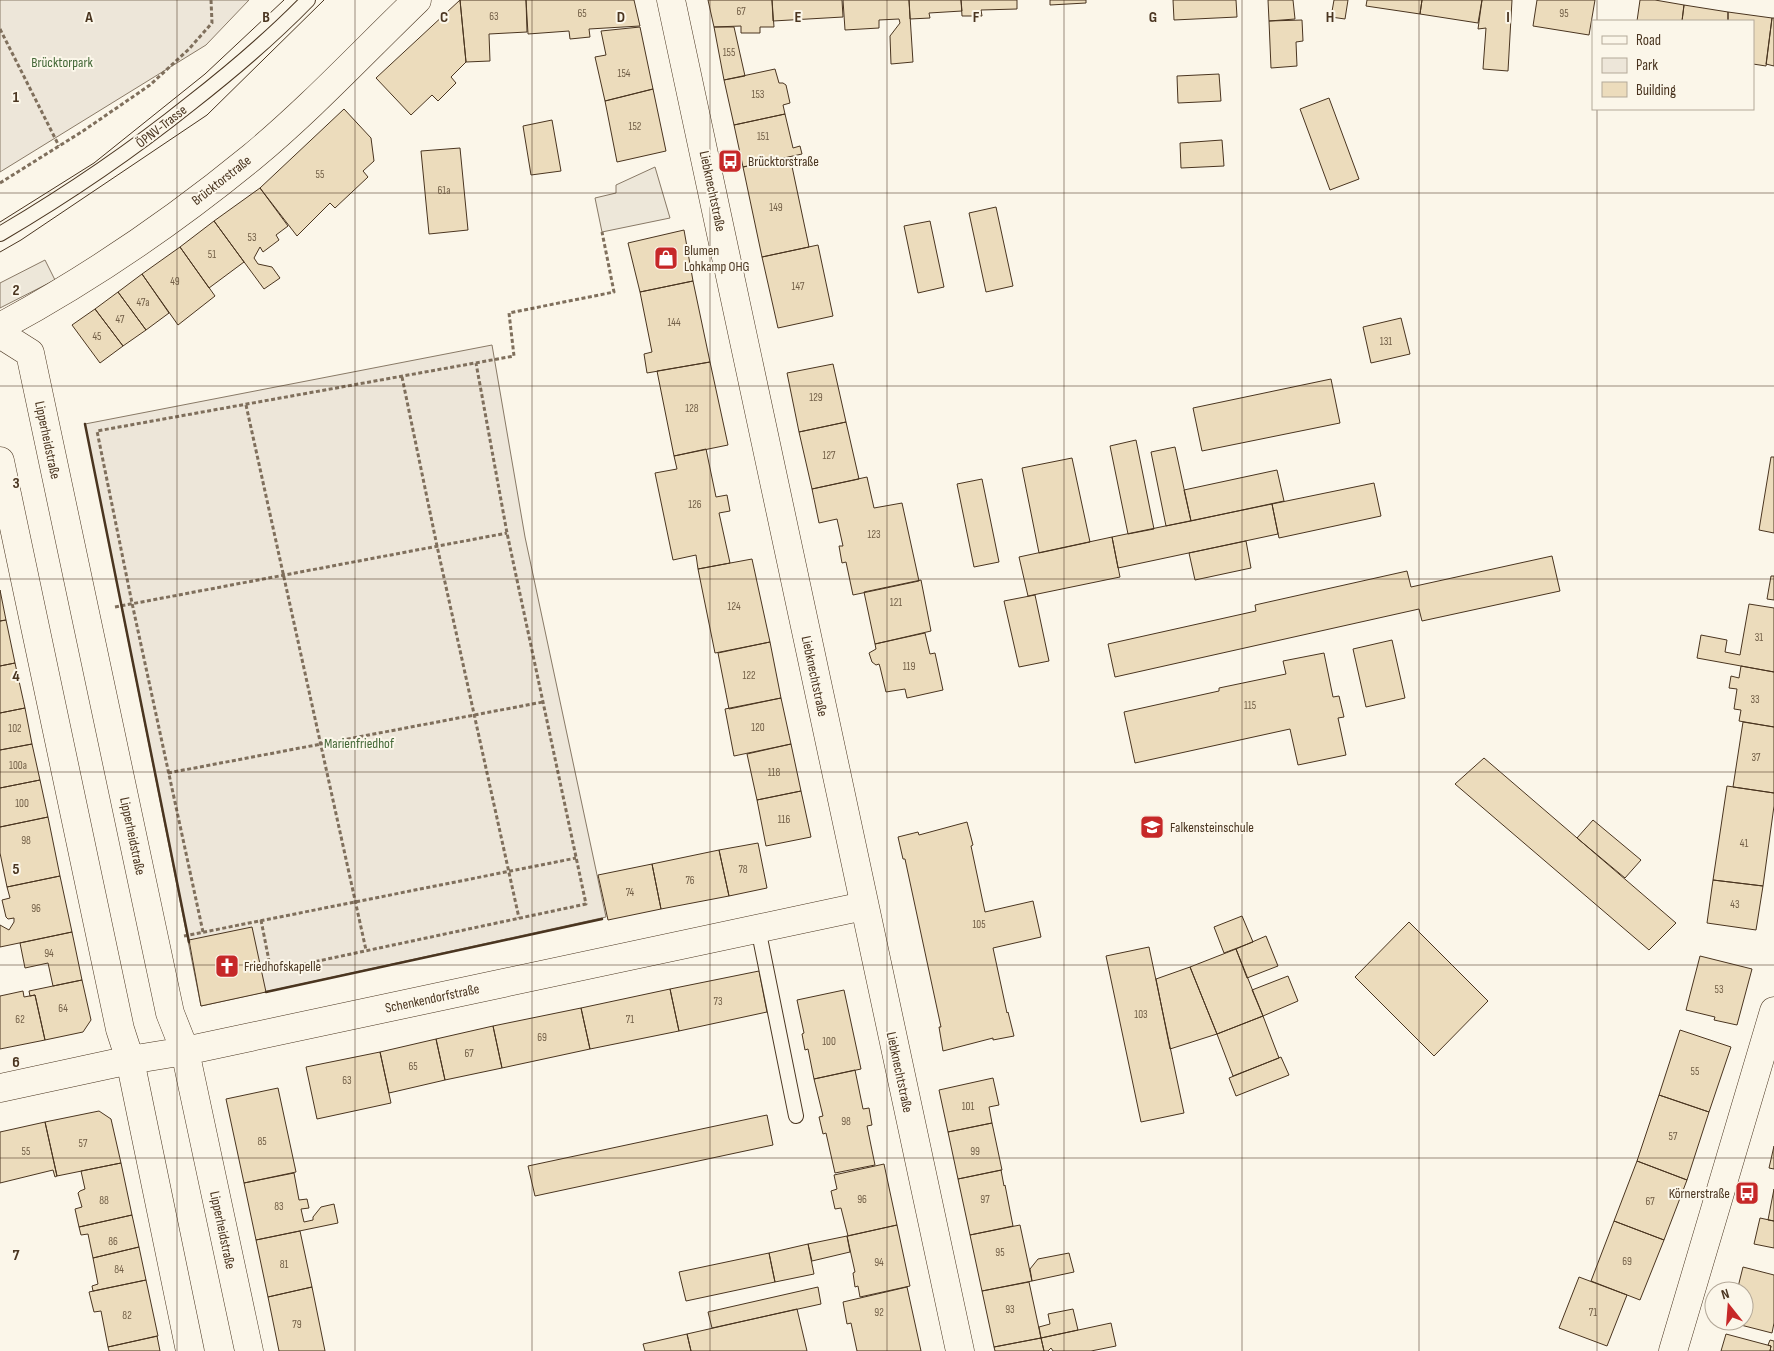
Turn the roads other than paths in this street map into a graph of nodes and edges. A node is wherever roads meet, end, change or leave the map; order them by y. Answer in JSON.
{"nodes":[{"id":1,"x":308,"y":0,"type":"edge"},
{"id":2,"x":417,"y":0,"type":"edge"},
{"id":3,"x":671,"y":0,"type":"edge"},
{"id":4,"x":0,"y":234,"type":"edge"},
{"id":5,"x":0,"y":327,"type":"edge"},
{"id":6,"x":0,"y":334,"type":"edge"},
{"id":7,"x":0,"y":461,"type":"edge"},
{"id":8,"x":864,"y":906,"type":"junction"},
{"id":9,"x":758,"y":928,"type":"junction"},
{"id":10,"x":1774,"y":1011,"type":"edge"},
{"id":11,"x":186,"y":1051,"type":"junction"},
{"id":12,"x":130,"y":1060,"type":"junction"},
{"id":13,"x":0,"y":1088,"type":"edge"},
{"id":14,"x":796,"y":1116,"type":"dead end"},
{"id":15,"x":190,"y":1351,"type":"edge"},
{"id":16,"x":249,"y":1351,"type":"edge"},
{"id":17,"x":960,"y":1351,"type":"edge"},
{"id":18,"x":1672,"y":1351,"type":"edge"}],
"edges":[{"from":1,"to":4,"type":"lane","name":"ÖPNV-Trasse"},
{"from":2,"to":5,"type":"street","name":"Brücktorstraße"},
{"from":3,"to":8,"type":"street","name":"Liebknechtstraße"},
{"from":6,"to":11,"type":"street","name":"Lipperheidstraße"},
{"from":7,"to":12,"type":"street"},
{"from":8,"to":9,"type":"street","name":"Schenkendorfstraße"},
{"from":8,"to":17,"type":"street","name":"Liebknechtstraße"},
{"from":9,"to":11,"type":"street","name":"Schenkendorfstraße"},
{"from":9,"to":14,"type":"lane"},
{"from":10,"to":18,"type":"street"},
{"from":11,"to":12,"type":"street","name":"Schenkendorfstraße"},
{"from":11,"to":16,"type":"street","name":"Lipperheidstraße"},
{"from":12,"to":13,"type":"street","name":"Schenkendorfstraße"},
{"from":12,"to":15,"type":"street"}]}
